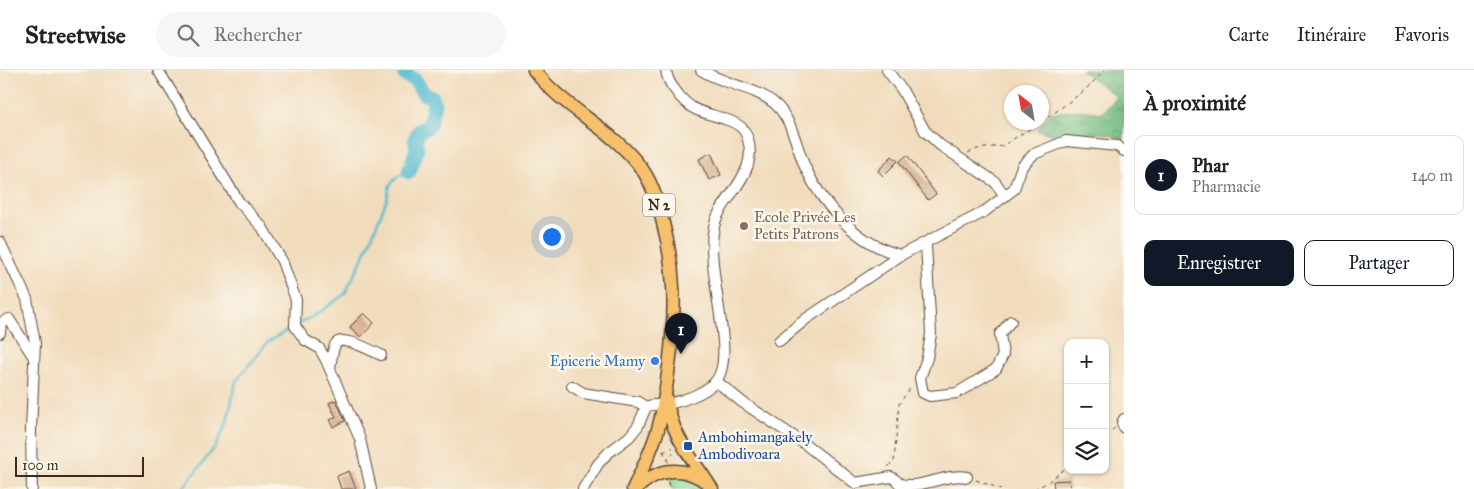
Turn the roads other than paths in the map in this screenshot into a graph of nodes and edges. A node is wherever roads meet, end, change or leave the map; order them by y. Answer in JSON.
{"nodes":[{"id":1,"x":158,"y":70,"type":"edge"},
{"id":2,"x":534,"y":70,"type":"edge"},
{"id":3,"x":666,"y":70,"type":"edge"},
{"id":4,"x":701,"y":70,"type":"edge"},
{"id":5,"x":888,"y":70,"type":"edge"},
{"id":6,"x":1104,"y":145,"type":"junction"},
{"id":7,"x":1124,"y":151,"type":"edge"},
{"id":8,"x":1124,"y":159,"type":"edge"},
{"id":9,"x":1005,"y":196,"type":"junction"},
{"id":10,"x":0,"y":242,"type":"edge"},
{"id":11,"x":926,"y":244,"type":"junction"},
{"id":12,"x":901,"y":255,"type":"junction"},
{"id":13,"x":1011,"y":321,"type":"dead end"},
{"id":14,"x":0,"y":333,"type":"edge"},
{"id":15,"x":779,"y":341,"type":"dead end"},
{"id":16,"x":381,"y":354,"type":"dead end"},
{"id":17,"x":34,"y":357,"type":"junction"},
{"id":18,"x":330,"y":368,"type":"junction"},
{"id":19,"x":716,"y":380,"type":"junction"},
{"id":20,"x":572,"y":386,"type":"dead end"},
{"id":21,"x":665,"y":404,"type":"junction"},
{"id":22,"x":646,"y":407,"type":"junction"},
{"id":23,"x":967,"y":477,"type":"road end"},
{"id":24,"x":712,"y":488,"type":"edge"},
{"id":25,"x":32,"y":489,"type":"edge"},
{"id":26,"x":371,"y":489,"type":"edge"},
{"id":27,"x":583,"y":489,"type":"edge"},
{"id":28,"x":634,"y":489,"type":"edge"}],
"edges":[{"from":1,"to":18,"type":"street"},
{"from":2,"to":21,"type":"main road","number":"N 2"},
{"from":3,"to":19,"type":"street"},
{"from":4,"to":12,"type":"street"},
{"from":5,"to":9,"type":"street"},
{"from":6,"to":7,"type":"street"},
{"from":6,"to":8,"type":"street"},
{"from":6,"to":9,"type":"street"},
{"from":9,"to":11,"type":"street"},
{"from":10,"to":17,"type":"street"},
{"from":11,"to":12,"type":"street"},
{"from":11,"to":13,"type":"street"},
{"from":12,"to":15,"type":"street"},
{"from":14,"to":17,"type":"street"},
{"from":16,"to":18,"type":"street"},
{"from":17,"to":25,"type":"street"},
{"from":18,"to":26,"type":"street"},
{"from":19,"to":21,"type":"street"},
{"from":19,"to":23,"type":"street"},
{"from":20,"to":22,"type":"street"},
{"from":21,"to":22,"type":"street"},
{"from":21,"to":24,"type":"main road"},
{"from":21,"to":28,"type":"main road"},
{"from":22,"to":27,"type":"street"},
{"from":24,"to":28,"type":"main road"}]}
